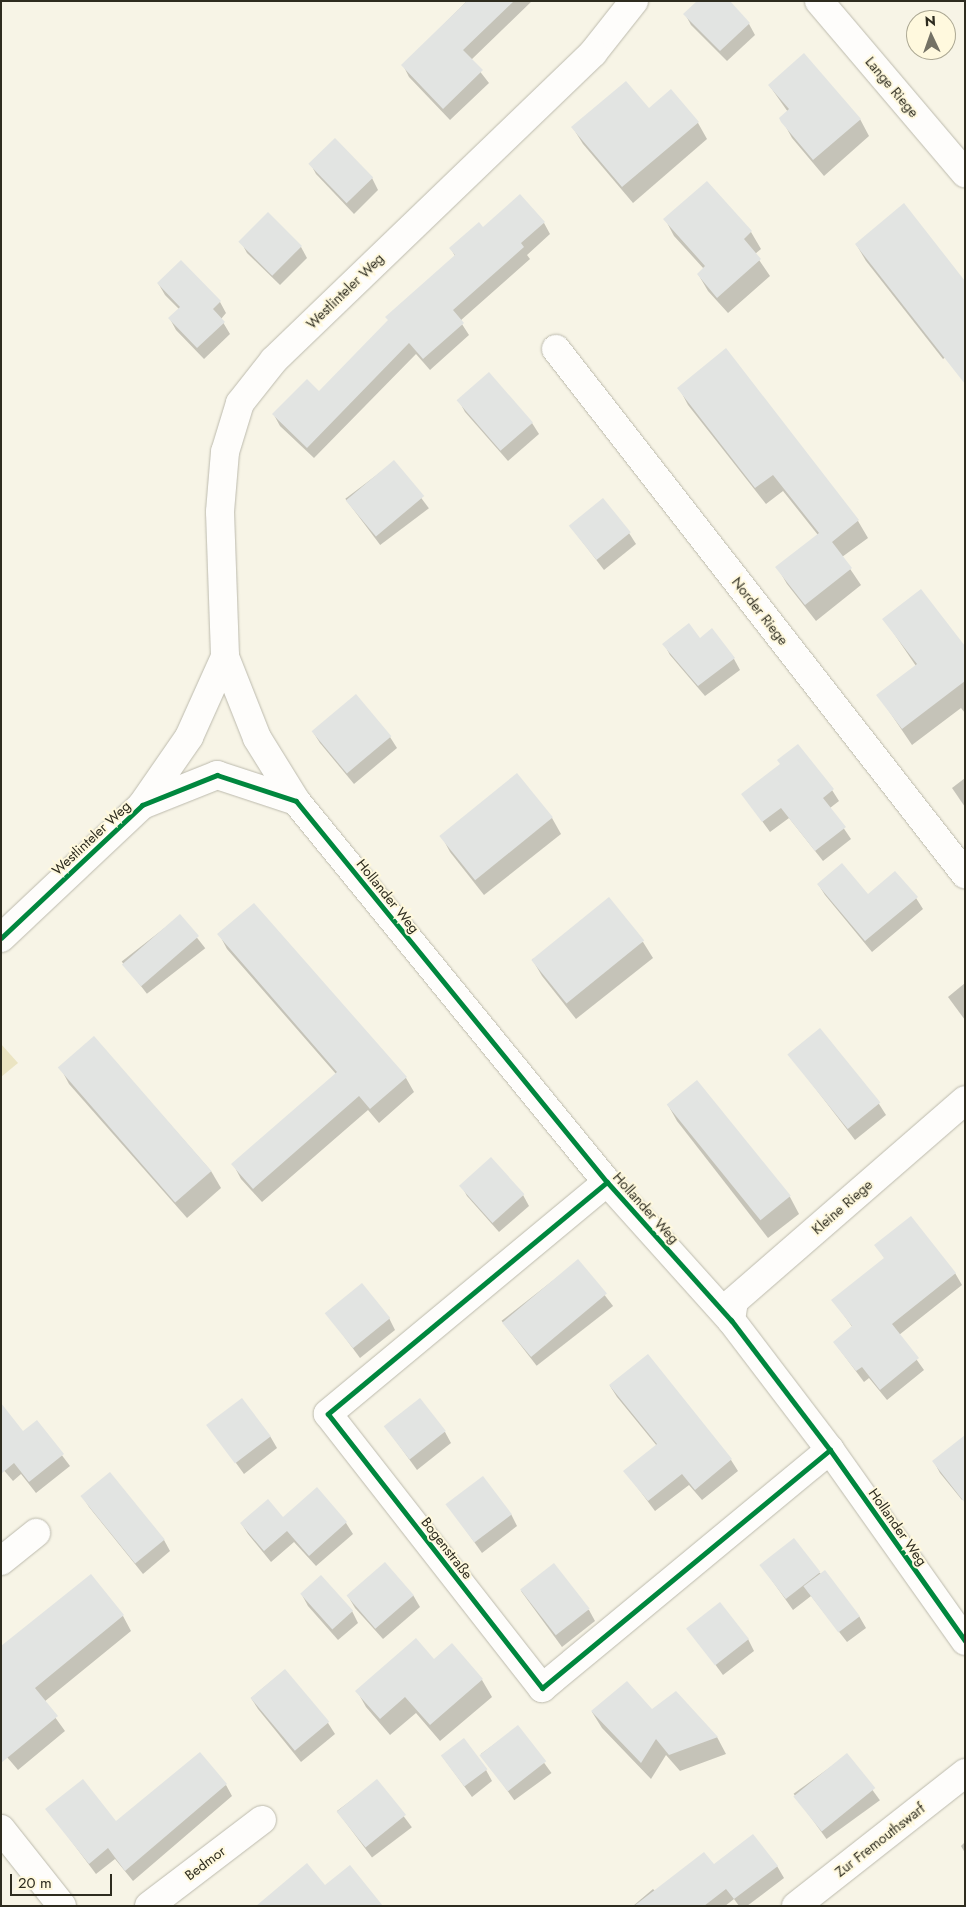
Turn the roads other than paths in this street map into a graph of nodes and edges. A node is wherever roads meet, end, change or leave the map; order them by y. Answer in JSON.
{"nodes":[{"id":1,"x":634,"y":1,"type":"edge"},
{"id":2,"x":819,"y":1,"type":"edge"},
{"id":3,"x":965,"y":173,"type":"edge"},
{"id":4,"x":556,"y":349,"type":"dead end"},
{"id":5,"x":225,"y":657,"type":"junction"},
{"id":6,"x":296,"y":801,"type":"junction"},
{"id":7,"x":142,"y":805,"type":"junction"},
{"id":8,"x":965,"y":874,"type":"edge"},
{"id":9,"x":1,"y":938,"type":"edge"},
{"id":10,"x":965,"y":1100,"type":"edge"},
{"id":11,"x":607,"y":1182,"type":"junction"},
{"id":12,"x":731,"y":1320,"type":"junction"},
{"id":13,"x":830,"y":1450,"type":"junction"},
{"id":14,"x":36,"y":1533,"type":"dead end"},
{"id":15,"x":1,"y":1561,"type":"edge"},
{"id":16,"x":965,"y":1641,"type":"edge"},
{"id":17,"x":965,"y":1773,"type":"edge"},
{"id":18,"x":262,"y":1820,"type":"dead end"},
{"id":19,"x":1,"y":1829,"type":"edge"},
{"id":20,"x":62,"y":1906,"type":"edge"},
{"id":21,"x":148,"y":1906,"type":"edge"},
{"id":22,"x":796,"y":1906,"type":"edge"}],
"edges":[{"from":1,"to":5,"type":"street","name":"Westlinteler Weg"},
{"from":2,"to":3,"type":"street","name":"Lange Riege"},
{"from":4,"to":8,"type":"street","name":"Norder Riege"},
{"from":5,"to":6,"type":"street","name":"Westlinteler Weg"},
{"from":5,"to":7,"type":"street","name":"Westlinteler Weg"},
{"from":6,"to":7,"type":"street","name":"Westlinteler Weg"},
{"from":6,"to":11,"type":"street","name":"Hollander Weg"},
{"from":7,"to":9,"type":"street","name":"Westlinteler Weg"},
{"from":10,"to":12,"type":"street","name":"Kleine Riege"},
{"from":11,"to":12,"type":"street","name":"Hollander Weg"},
{"from":11,"to":13,"type":"street","name":"Bogenstraße"},
{"from":12,"to":13,"type":"street","name":"Hollander Weg"},
{"from":13,"to":16,"type":"street","name":"Hollander Weg"},
{"from":14,"to":15,"type":"street"},
{"from":17,"to":22,"type":"street","name":"Zur Fremouthswarf"},
{"from":18,"to":21,"type":"street","name":"Bedmor"},
{"from":19,"to":20,"type":"street"}]}
